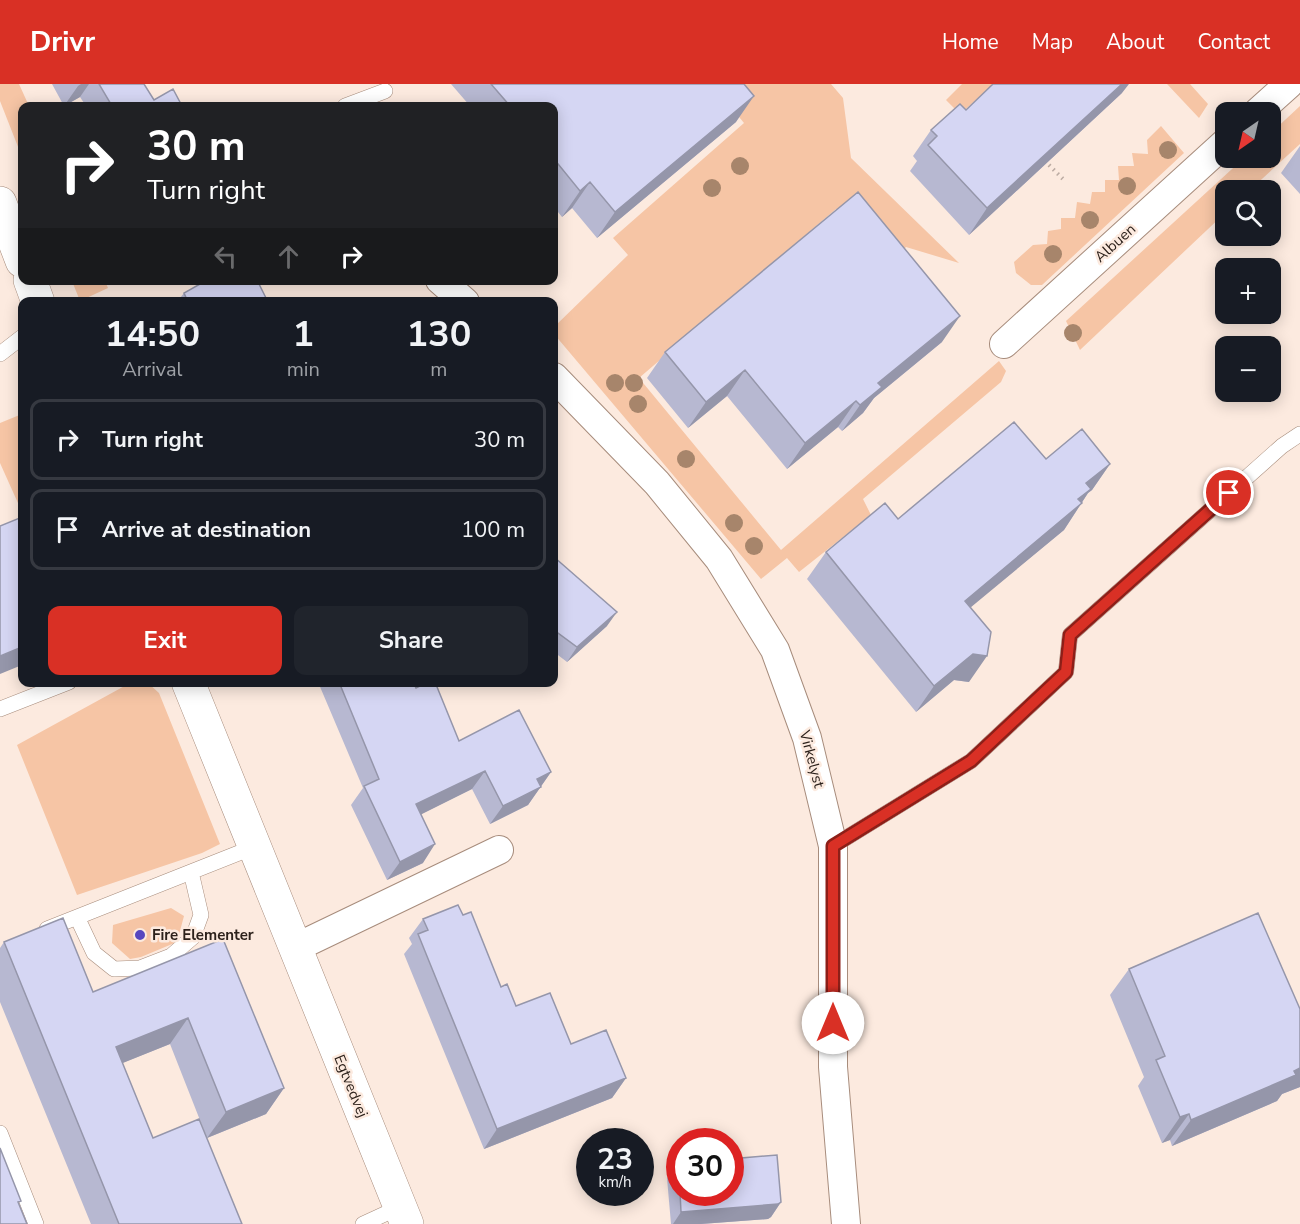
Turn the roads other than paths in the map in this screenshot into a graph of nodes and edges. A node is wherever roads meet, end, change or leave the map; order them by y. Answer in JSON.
{"nodes":[{"id":1,"x":1289,"y":84,"type":"edge"},
{"id":2,"x":383,"y":88,"type":"edge"},
{"id":3,"x":353,"y":102,"type":"edge"},
{"id":4,"x":388,"y":102,"type":"edge"},
{"id":5,"x":1269,"y":102,"type":"edge"},
{"id":6,"x":1215,"y":152,"type":"edge"},
{"id":7,"x":0,"y":203,"type":"edge"},
{"id":8,"x":18,"y":250,"type":"edge"},
{"id":9,"x":446,"y":285,"type":"edge"},
{"id":10,"x":459,"y":297,"type":"edge"},
{"id":11,"x":18,"y":340,"type":"edge"},
{"id":12,"x":1004,"y":344,"type":"dead end"},
{"id":13,"x":0,"y":354,"type":"edge"},
{"id":14,"x":558,"y":381,"type":"edge"},
{"id":15,"x":1300,"y":434,"type":"edge"},
{"id":16,"x":57,"y":687,"type":"edge"},
{"id":17,"x":190,"y":687,"type":"edge"},
{"id":18,"x":0,"y":710,"type":"edge"},
{"id":19,"x":833,"y":846,"type":"junction"},
{"id":20,"x":254,"y":847,"type":"junction"},
{"id":21,"x":499,"y":850,"type":"dead end"},
{"id":22,"x":191,"y":872,"type":"junction"},
{"id":23,"x":77,"y":917,"type":"junction"},
{"id":24,"x":33,"y":935,"type":"edge"},
{"id":25,"x":295,"y":948,"type":"junction"},
{"id":26,"x":0,"y":1133,"type":"edge"},
{"id":27,"x":403,"y":1216,"type":"edge"},
{"id":28,"x":36,"y":1224,"type":"edge"},
{"id":29,"x":363,"y":1224,"type":"edge"},
{"id":30,"x":846,"y":1224,"type":"edge"}],
"edges":[{"from":1,"to":5,"type":"street"},
{"from":2,"to":3,"type":"lane"},
{"from":2,"to":4,"type":"lane"},
{"from":6,"to":12,"type":"street","name":"Albuen"},
{"from":7,"to":8,"type":"street"},
{"from":9,"to":10,"type":"street"},
{"from":11,"to":13,"type":"lane"},
{"from":14,"to":19,"type":"street","name":"Virkelyst"},
{"from":15,"to":19,"type":"lane"},
{"from":16,"to":18,"type":"lane"},
{"from":17,"to":20,"type":"street","name":"Egtvedvej"},
{"from":19,"to":30,"type":"street","name":"Virkelyst"},
{"from":20,"to":22,"type":"lane"},
{"from":20,"to":25,"type":"street","name":"Egtvedvej"},
{"from":21,"to":25,"type":"street"},
{"from":22,"to":23,"type":"lane"},
{"from":22,"to":23,"type":"lane"},
{"from":23,"to":24,"type":"lane"},
{"from":25,"to":27,"type":"street","name":"Egtvedvej"},
{"from":26,"to":28,"type":"lane"},
{"from":27,"to":29,"type":"lane"}]}
